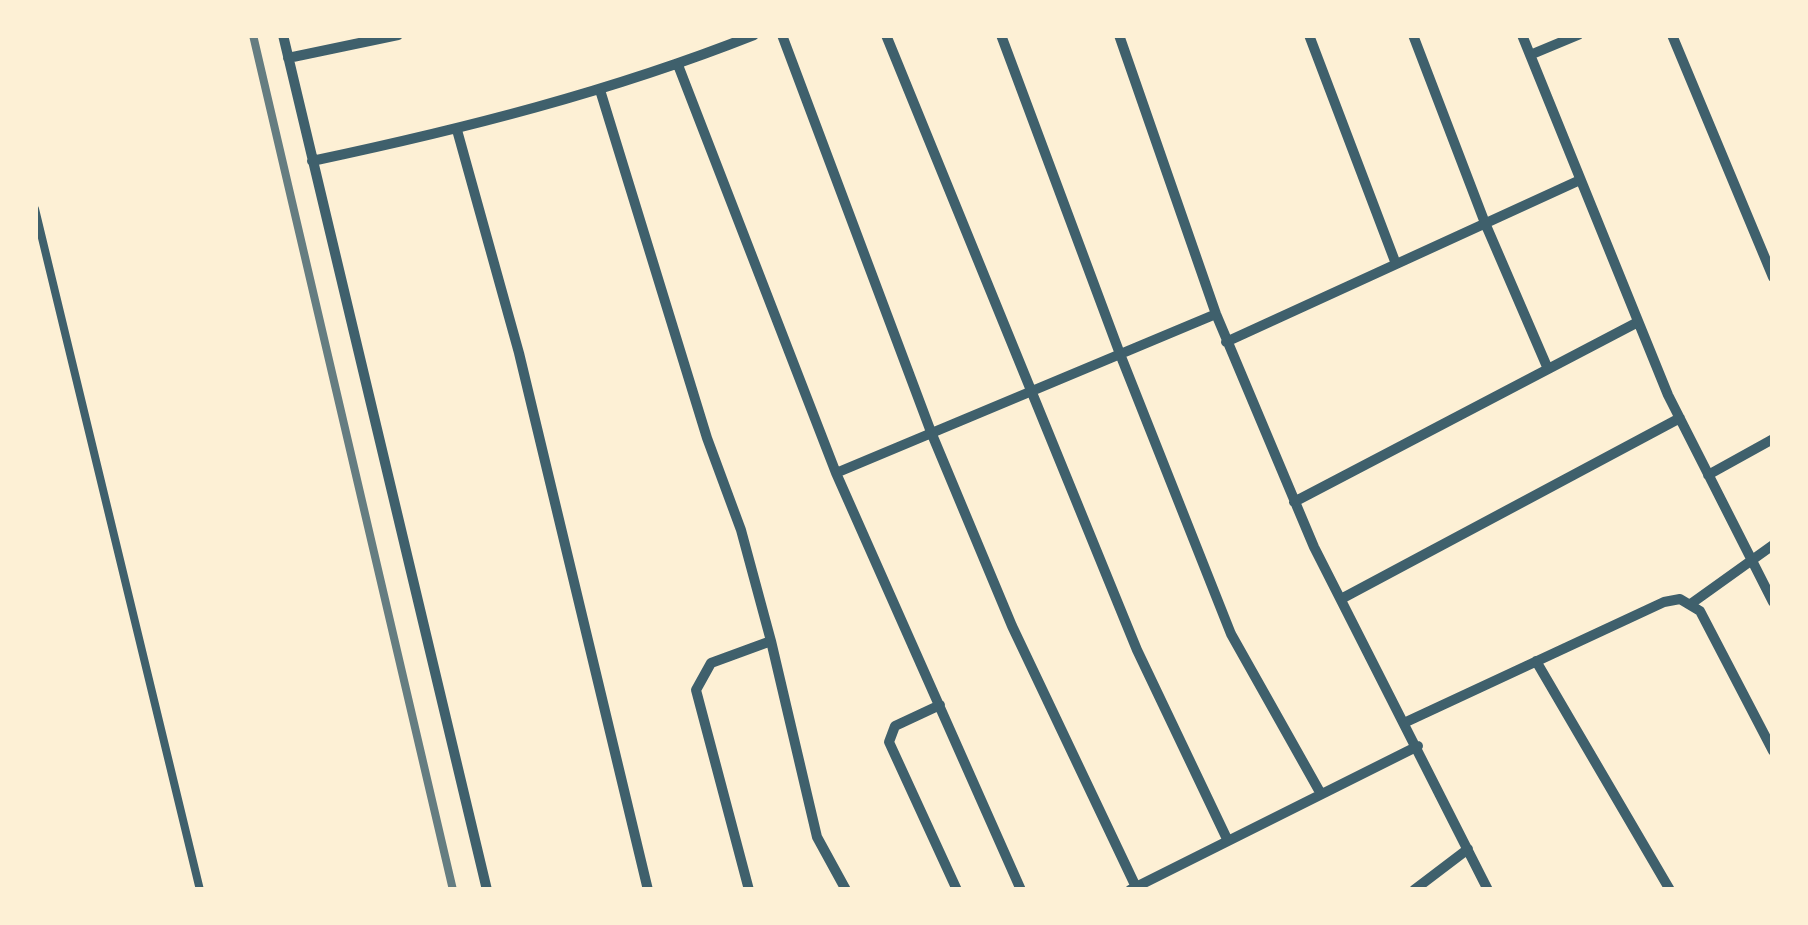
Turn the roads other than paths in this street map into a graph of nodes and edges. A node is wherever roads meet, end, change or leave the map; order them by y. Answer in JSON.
{"nodes":[{"id":1,"x":283,"y":35,"type":"edge"},
{"id":2,"x":398,"y":35,"type":"edge"},
{"id":3,"x":754,"y":35,"type":"edge"},
{"id":4,"x":782,"y":35,"type":"edge"},
{"id":5,"x":886,"y":35,"type":"edge"},
{"id":6,"x":1001,"y":35,"type":"edge"},
{"id":7,"x":1119,"y":35,"type":"edge"},
{"id":8,"x":1309,"y":35,"type":"edge"},
{"id":9,"x":1413,"y":35,"type":"edge"},
{"id":10,"x":1522,"y":35,"type":"edge"},
{"id":11,"x":1578,"y":35,"type":"edge"},
{"id":12,"x":1672,"y":35,"type":"edge"},
{"id":13,"x":1530,"y":55,"type":"junction"},
{"id":14,"x":288,"y":58,"type":"junction"},
{"id":15,"x":678,"y":65,"type":"junction"},
{"id":16,"x":600,"y":90,"type":"junction"},
{"id":17,"x":458,"y":130,"type":"junction"},
{"id":18,"x":312,"y":161,"type":"junction"},
{"id":19,"x":1580,"y":180,"type":"junction"},
{"id":20,"x":35,"y":209,"type":"edge"},
{"id":21,"x":1485,"y":223,"type":"junction"},
{"id":22,"x":1396,"y":264,"type":"junction"},
{"id":23,"x":1773,"y":277,"type":"edge"},
{"id":24,"x":1216,"y":314,"type":"junction"},
{"id":25,"x":1638,"y":322,"type":"junction"},
{"id":26,"x":1226,"y":342,"type":"junction"},
{"id":27,"x":1120,"y":354,"type":"junction"},
{"id":28,"x":1548,"y":370,"type":"junction"},
{"id":29,"x":1028,"y":392,"type":"junction"},
{"id":30,"x":1680,"y":418,"type":"junction"},
{"id":31,"x":931,"y":432,"type":"junction"},
{"id":32,"x":1773,"y":439,"type":"edge"},
{"id":33,"x":836,"y":472,"type":"junction"},
{"id":34,"x":1708,"y":475,"type":"junction"},
{"id":35,"x":1294,"y":502,"type":"junction"},
{"id":36,"x":1773,"y":545,"type":"edge"},
{"id":37,"x":1750,"y":558,"type":"junction"},
{"id":38,"x":1341,"y":599,"type":"junction"},
{"id":39,"x":1692,"y":602,"type":"junction"},
{"id":40,"x":1773,"y":602,"type":"edge"},
{"id":41,"x":770,"y":641,"type":"junction"},
{"id":42,"x":1536,"y":662,"type":"junction"},
{"id":43,"x":940,"y":704,"type":"junction"},
{"id":44,"x":1406,"y":722,"type":"junction"},
{"id":45,"x":1418,"y":746,"type":"junction"},
{"id":46,"x":1773,"y":751,"type":"edge"},
{"id":47,"x":1322,"y":794,"type":"junction"},
{"id":48,"x":1228,"y":841,"type":"junction"},
{"id":49,"x":1468,"y":849,"type":"junction"},
{"id":50,"x":1133,"y":888,"type":"edge"},
{"id":51,"x":200,"y":890,"type":"edge"},
{"id":52,"x":487,"y":890,"type":"edge"},
{"id":53,"x":648,"y":890,"type":"edge"},
{"id":54,"x":749,"y":890,"type":"edge"},
{"id":55,"x":846,"y":890,"type":"edge"},
{"id":56,"x":957,"y":890,"type":"edge"},
{"id":57,"x":1020,"y":890,"type":"edge"},
{"id":58,"x":1414,"y":890,"type":"edge"},
{"id":59,"x":1488,"y":890,"type":"edge"},
{"id":60,"x":1670,"y":890,"type":"edge"}],
"edges":[{"from":1,"to":14,"type":"street"},
{"from":2,"to":14,"type":"street"},
{"from":3,"to":15,"type":"street"},
{"from":4,"to":31,"type":"street"},
{"from":5,"to":29,"type":"street"},
{"from":6,"to":27,"type":"street"},
{"from":7,"to":24,"type":"street"},
{"from":8,"to":22,"type":"street"},
{"from":9,"to":21,"type":"street"},
{"from":10,"to":13,"type":"street"},
{"from":11,"to":13,"type":"street"},
{"from":12,"to":23,"type":"street"},
{"from":13,"to":19,"type":"street"},
{"from":14,"to":18,"type":"street"},
{"from":15,"to":16,"type":"street"},
{"from":15,"to":33,"type":"street"},
{"from":16,"to":17,"type":"street"},
{"from":16,"to":41,"type":"street"},
{"from":17,"to":18,"type":"street"},
{"from":17,"to":53,"type":"street"},
{"from":18,"to":52,"type":"street"},
{"from":19,"to":21,"type":"street"},
{"from":19,"to":25,"type":"street"},
{"from":20,"to":51,"type":"lane"},
{"from":21,"to":22,"type":"street"},
{"from":21,"to":28,"type":"street"},
{"from":22,"to":26,"type":"street"},
{"from":24,"to":26,"type":"street"},
{"from":24,"to":27,"type":"street"},
{"from":25,"to":28,"type":"street"},
{"from":25,"to":30,"type":"street"},
{"from":26,"to":35,"type":"street"},
{"from":27,"to":29,"type":"street"},
{"from":27,"to":47,"type":"street"},
{"from":28,"to":35,"type":"street"},
{"from":29,"to":31,"type":"street"},
{"from":29,"to":48,"type":"street"},
{"from":30,"to":34,"type":"street"},
{"from":30,"to":38,"type":"street"},
{"from":31,"to":33,"type":"street"},
{"from":31,"to":50,"type":"street"},
{"from":32,"to":34,"type":"street"},
{"from":33,"to":43,"type":"street"},
{"from":34,"to":37,"type":"street"},
{"from":35,"to":38,"type":"street"},
{"from":36,"to":37,"type":"street"},
{"from":37,"to":39,"type":"street"},
{"from":37,"to":40,"type":"street"},
{"from":38,"to":44,"type":"street"},
{"from":39,"to":42,"type":"street"},
{"from":39,"to":46,"type":"street"},
{"from":41,"to":54,"type":"street"},
{"from":41,"to":55,"type":"street"},
{"from":42,"to":44,"type":"street"},
{"from":42,"to":60,"type":"street"},
{"from":43,"to":56,"type":"street"},
{"from":43,"to":57,"type":"street"},
{"from":44,"to":45,"type":"street"},
{"from":45,"to":47,"type":"street"},
{"from":45,"to":49,"type":"street"},
{"from":47,"to":48,"type":"street"},
{"from":48,"to":50,"type":"street"},
{"from":49,"to":58,"type":"street"},
{"from":49,"to":59,"type":"street"}]}
